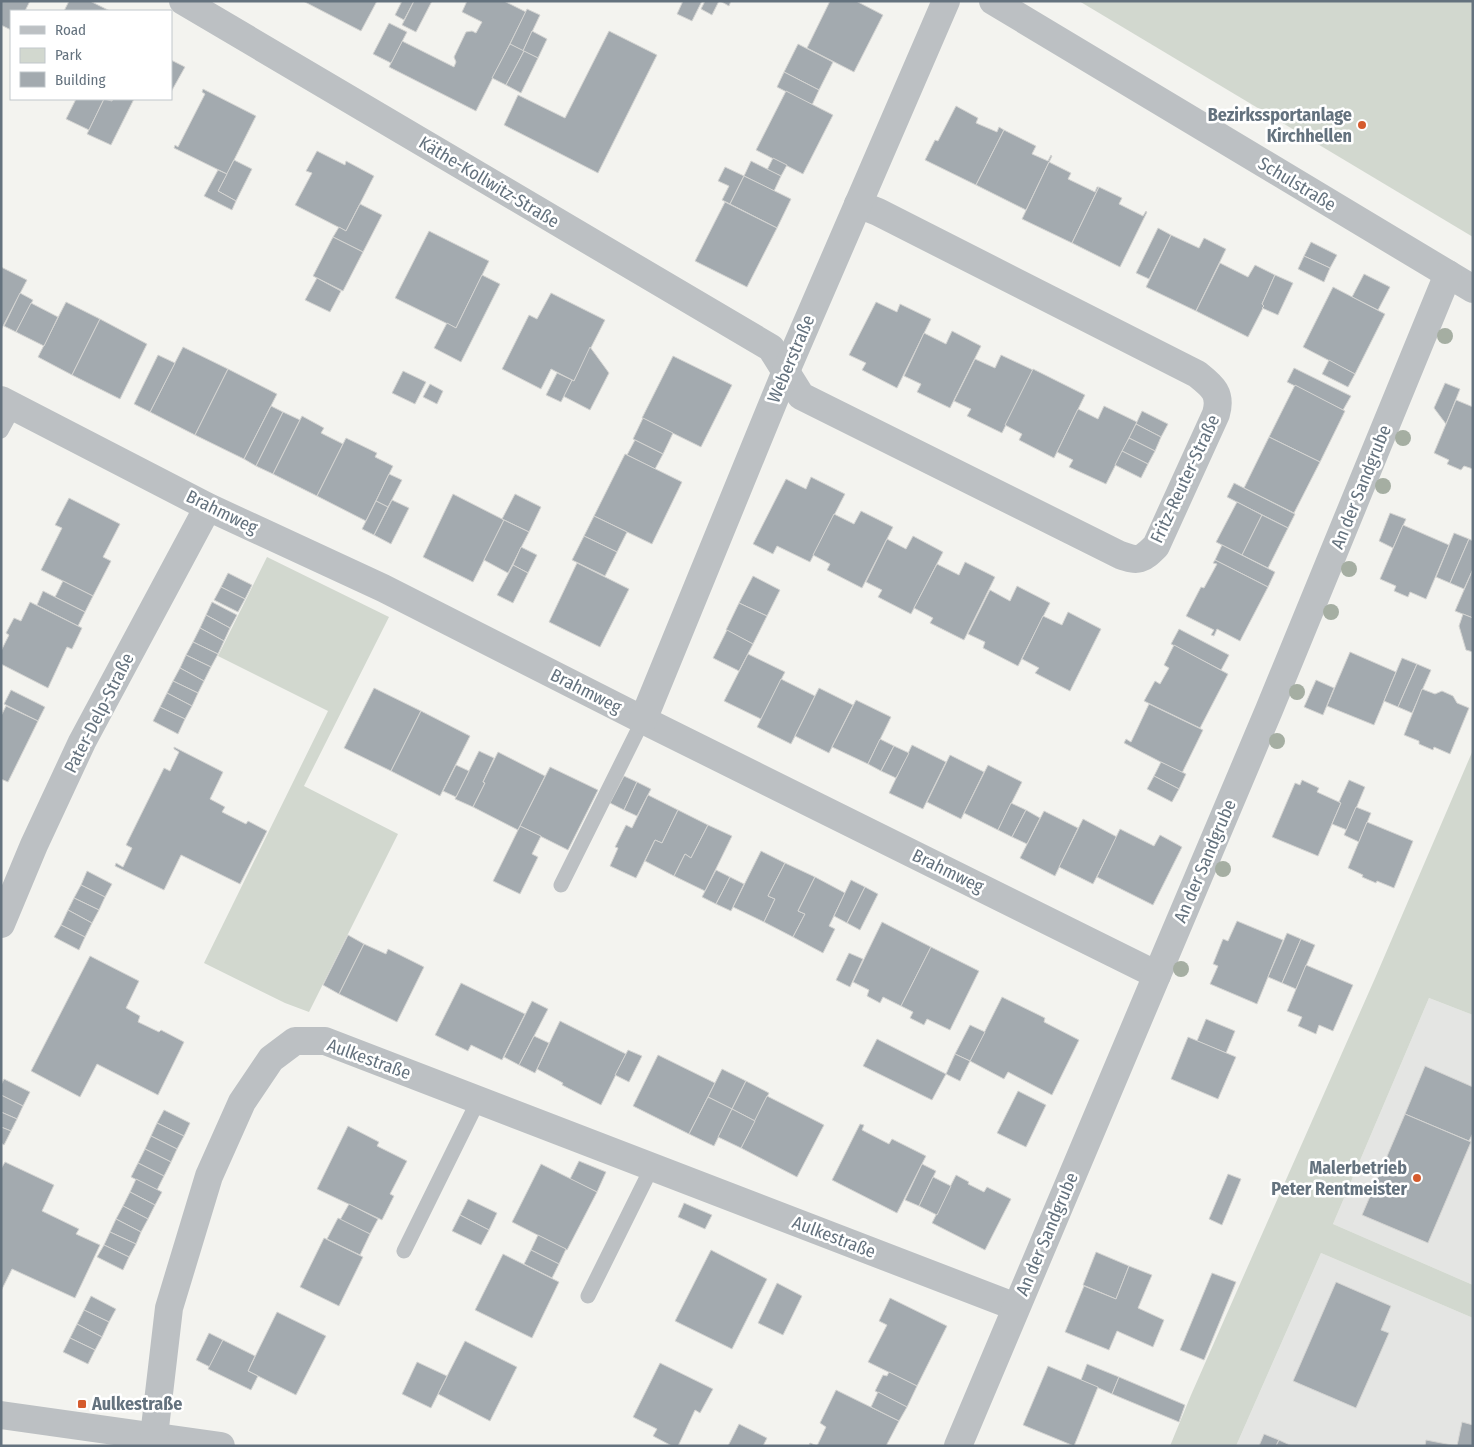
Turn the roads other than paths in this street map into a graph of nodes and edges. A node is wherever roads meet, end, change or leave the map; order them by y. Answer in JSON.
{"nodes":[{"id":1,"x":184,"y":1,"type":"edge"},
{"id":2,"x":946,"y":1,"type":"edge"},
{"id":3,"x":993,"y":1,"type":"edge"},
{"id":4,"x":858,"y":204,"type":"junction"},
{"id":5,"x":1448,"y":274,"type":"junction"},
{"id":6,"x":1473,"y":289,"type":"edge"},
{"id":7,"x":786,"y":371,"type":"junction"},
{"id":8,"x":8,"y":404,"type":"edge"},
{"id":9,"x":1,"y":431,"type":"edge"},
{"id":10,"x":208,"y":507,"type":"junction"},
{"id":11,"x":642,"y":720,"type":"junction"},
{"id":12,"x":561,"y":885,"type":"dead end"},
{"id":13,"x":1,"y":924,"type":"edge"},
{"id":14,"x":1158,"y":975,"type":"junction"},
{"id":15,"x":478,"y":1101,"type":"junction"},
{"id":16,"x":652,"y":1167,"type":"junction"},
{"id":17,"x":404,"y":1251,"type":"dead end"},
{"id":18,"x":588,"y":1296,"type":"dead end"},
{"id":19,"x":1016,"y":1307,"type":"junction"},
{"id":20,"x":1,"y":1415,"type":"edge"},
{"id":21,"x":154,"y":1436,"type":"junction"},
{"id":22,"x":221,"y":1446,"type":"edge"},
{"id":23,"x":958,"y":1446,"type":"edge"}],
"edges":[{"from":1,"to":7,"type":"street","name":"Käthe-Kollwitz-Straße"},
{"from":2,"to":4,"type":"street","name":"Weberstraße"},
{"from":3,"to":5,"type":"street","name":"Schulstraße"},
{"from":4,"to":7,"type":"street","name":"Weberstraße"},
{"from":4,"to":7,"type":"street","name":"Fritz-Reuter-Straße"},
{"from":5,"to":6,"type":"street","name":"Schulstraße"},
{"from":5,"to":14,"type":"street","name":"An der Sandgrube"},
{"from":7,"to":11,"type":"street","name":"Weberstraße"},
{"from":8,"to":9,"type":"lane","name":"Brahmweg"},
{"from":8,"to":10,"type":"street","name":"Brahmweg"},
{"from":10,"to":11,"type":"street","name":"Brahmweg"},
{"from":10,"to":13,"type":"street","name":"Pater-Delp-Straße"},
{"from":11,"to":12,"type":"lane"},
{"from":11,"to":14,"type":"street","name":"Brahmweg"},
{"from":14,"to":19,"type":"street","name":"An der Sandgrube"},
{"from":15,"to":16,"type":"street","name":"Aulkestraße"},
{"from":15,"to":17,"type":"lane"},
{"from":15,"to":21,"type":"street","name":"Aulkestraße"},
{"from":16,"to":18,"type":"lane"},
{"from":16,"to":19,"type":"street","name":"Aulkestraße"},
{"from":19,"to":23,"type":"street","name":"An der Sandgrube"},
{"from":20,"to":21,"type":"street"},
{"from":21,"to":22,"type":"street"}]}
